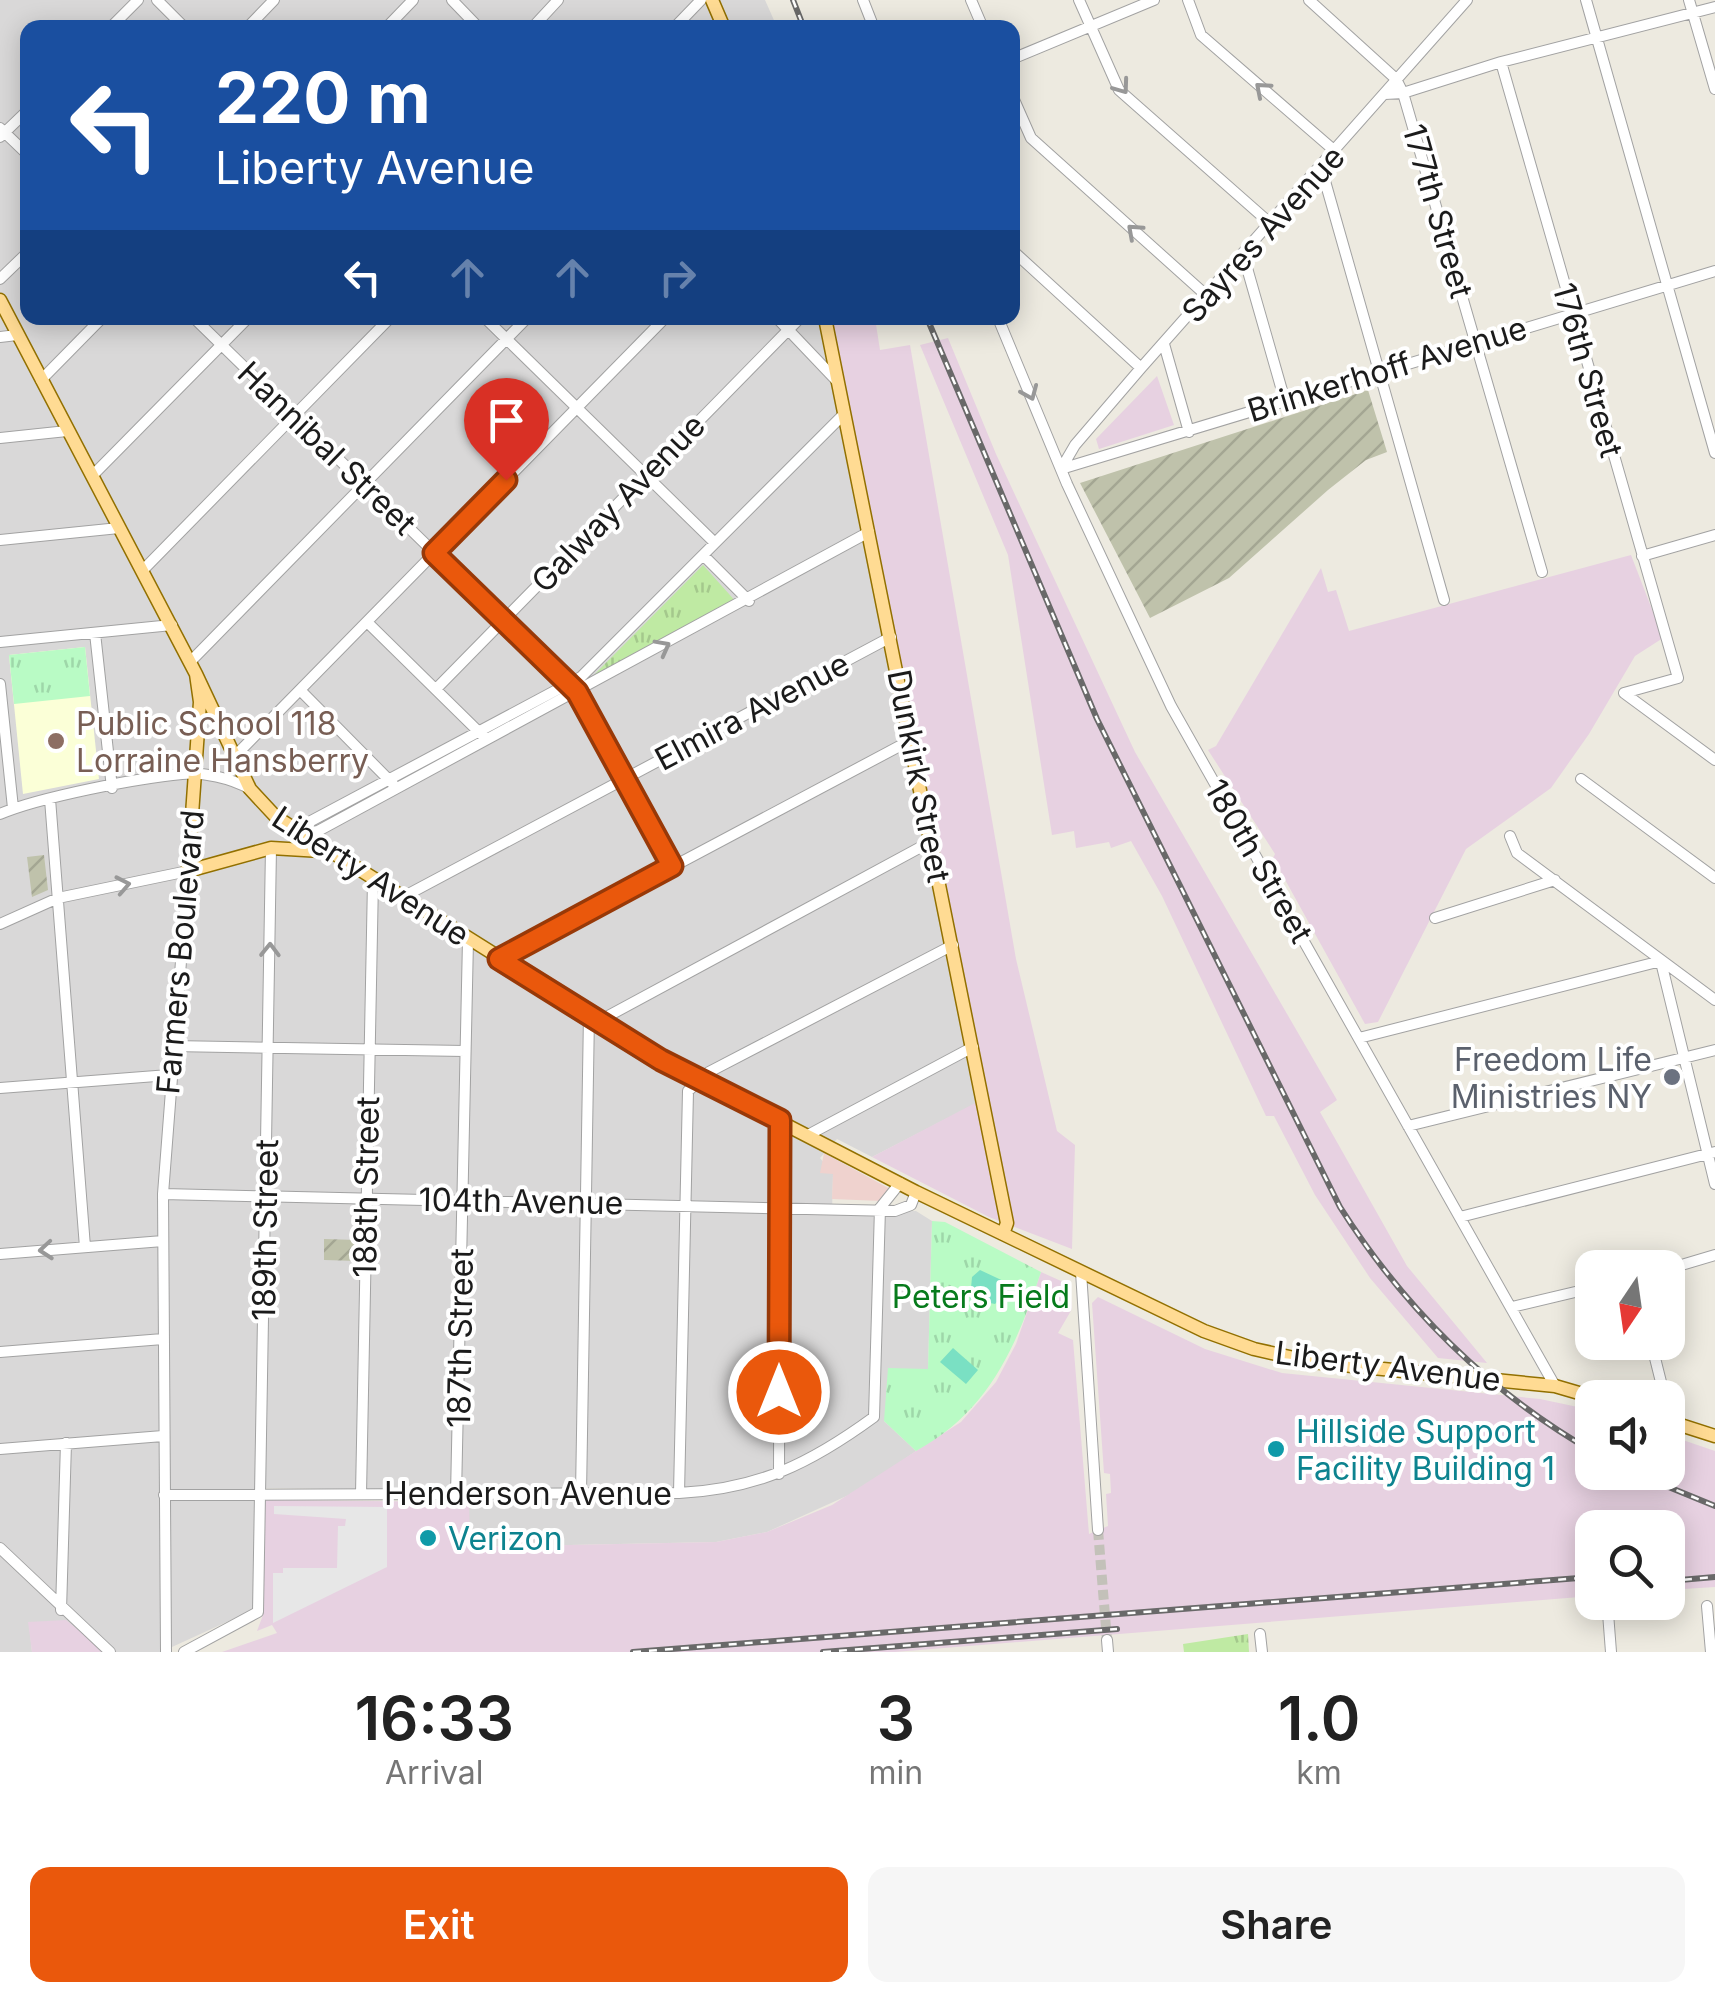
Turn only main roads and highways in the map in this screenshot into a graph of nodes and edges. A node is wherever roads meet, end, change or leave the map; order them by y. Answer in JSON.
{"nodes":[{"id":1,"x":0,"y":300,"type":"edge"},
{"id":2,"x":826,"y":325,"type":"edge"},
{"id":3,"x":193,"y":668,"type":"junction"},
{"id":4,"x":328,"y":852,"type":"junction"},
{"id":5,"x":1002,"y":1234,"type":"junction"},
{"id":6,"x":1575,"y":1392,"type":"edge"},
{"id":7,"x":1685,"y":1424,"type":"edge"},
{"id":8,"x":1715,"y":1436,"type":"edge"}],
"edges":[{"from":1,"to":3,"type":"main road","name":"Farmers Boulevard"},
{"from":2,"to":5,"type":"main road","name":"Dunkirk Street"},
{"from":3,"to":4,"type":"main road","name":"Liberty Avenue"},
{"from":3,"to":4,"type":"main road","name":"Farmers Boulevard"},
{"from":4,"to":5,"type":"main road","name":"Liberty Avenue"},
{"from":5,"to":6,"type":"main road","name":"Liberty Avenue"},
{"from":7,"to":8,"type":"main road"}]}
